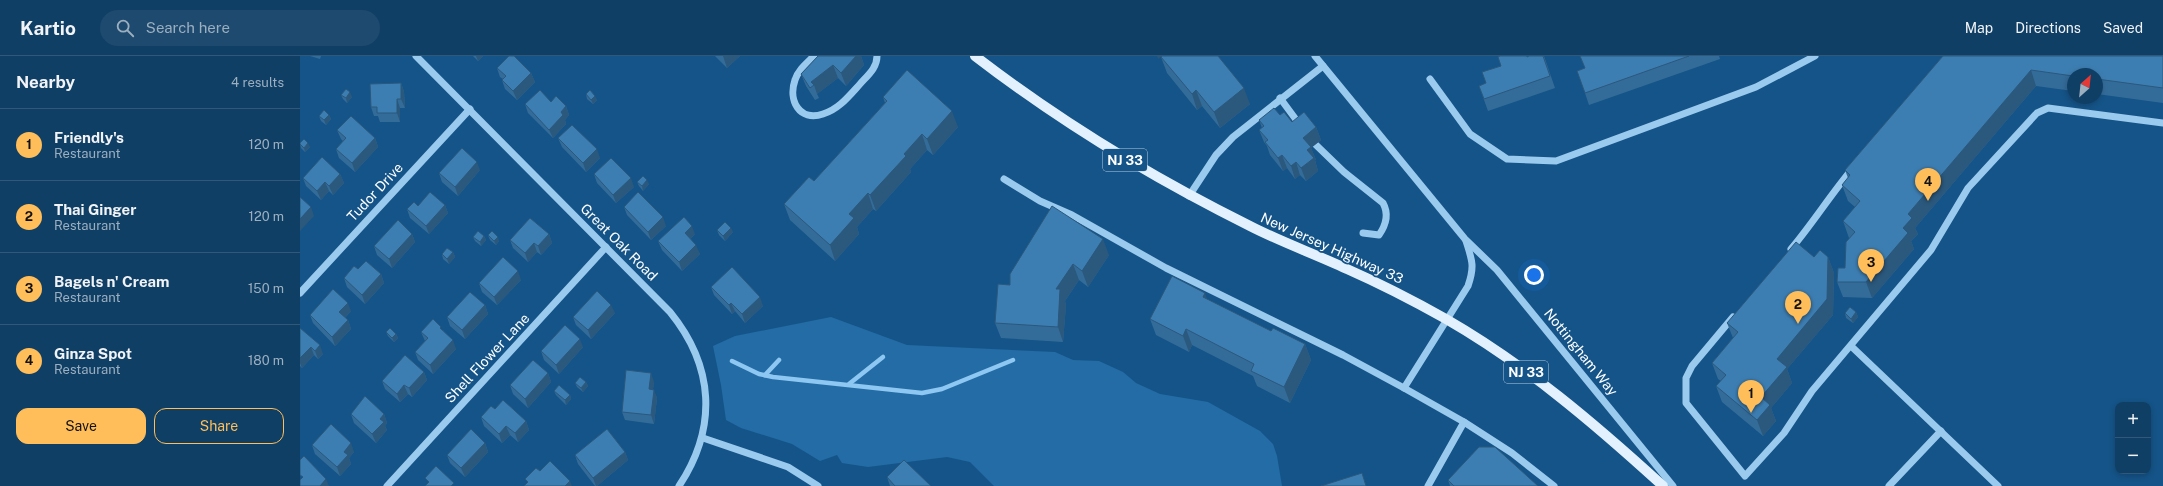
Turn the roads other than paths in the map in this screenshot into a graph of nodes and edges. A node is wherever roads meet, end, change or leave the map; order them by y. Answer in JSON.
{"nodes":[{"id":1,"x":416,"y":56,"type":"edge"},
{"id":2,"x":814,"y":56,"type":"edge"},
{"id":3,"x":877,"y":56,"type":"edge"},
{"id":4,"x":975,"y":56,"type":"edge"},
{"id":5,"x":1315,"y":56,"type":"edge"},
{"id":6,"x":1815,"y":56,"type":"edge"},
{"id":7,"x":1323,"y":66,"type":"junction"},
{"id":8,"x":1430,"y":79,"type":"dead end"},
{"id":9,"x":1280,"y":98,"type":"junction"},
{"id":10,"x":470,"y":109,"type":"junction"},
{"id":11,"x":2163,"y":123,"type":"edge"},
{"id":12,"x":1303,"y":129,"type":"edge"},
{"id":13,"x":1315,"y":144,"type":"dead end"},
{"id":14,"x":1859,"y":160,"type":"edge"},
{"id":15,"x":1004,"y":179,"type":"dead end"},
{"id":16,"x":1189,"y":196,"type":"junction"},
{"id":17,"x":1364,"y":233,"type":"dead end"},
{"id":18,"x":1465,"y":239,"type":"junction"},
{"id":19,"x":606,"y":247,"type":"junction"},
{"id":20,"x":1788,"y":252,"type":"edge"},
{"id":21,"x":300,"y":293,"type":"edge"},
{"id":22,"x":1738,"y":312,"type":"edge"},
{"id":23,"x":1446,"y":320,"type":"junction"},
{"id":24,"x":1850,"y":346,"type":"junction"},
{"id":25,"x":1404,"y":388,"type":"junction"},
{"id":26,"x":1464,"y":422,"type":"junction"},
{"id":27,"x":1940,"y":432,"type":"junction"},
{"id":28,"x":702,"y":438,"type":"junction"},
{"id":29,"x":387,"y":486,"type":"edge"},
{"id":30,"x":680,"y":486,"type":"edge"},
{"id":31,"x":818,"y":486,"type":"edge"},
{"id":32,"x":1428,"y":486,"type":"edge"},
{"id":33,"x":1554,"y":486,"type":"edge"},
{"id":34,"x":1663,"y":486,"type":"edge"},
{"id":35,"x":1673,"y":486,"type":"edge"},
{"id":36,"x":1888,"y":486,"type":"edge"},
{"id":37,"x":1998,"y":486,"type":"edge"}],
"edges":[{"from":1,"to":10,"type":"street","name":"Great Oak Road"},
{"from":2,"to":3,"type":"street"},
{"from":4,"to":16,"type":"main road","name":"New Jersey Highway 33","number":"NJ 33"},
{"from":5,"to":7,"type":"street","name":"Nottingham Way"},
{"from":6,"to":8,"type":"street"},
{"from":7,"to":9,"type":"street"},
{"from":7,"to":18,"type":"street","name":"Nottingham Way"},
{"from":9,"to":12,"type":"street"},
{"from":9,"to":16,"type":"street"},
{"from":10,"to":19,"type":"street","name":"Great Oak Road"},
{"from":10,"to":21,"type":"street","name":"Tudor Drive"},
{"from":11,"to":24,"type":"street"},
{"from":13,"to":17,"type":"street"},
{"from":14,"to":20,"type":"street"},
{"from":15,"to":25,"type":"street"},
{"from":16,"to":23,"type":"main road","name":"New Jersey Highway 33","number":"NJ 33"},
{"from":18,"to":23,"type":"street","name":"Nottingham Way"},
{"from":18,"to":35,"type":"street","name":"Nottingham Way"},
{"from":19,"to":28,"type":"street","name":"Great Oak Road"},
{"from":19,"to":29,"type":"street","name":"Shell Flower Lane"},
{"from":22,"to":24,"type":"street"},
{"from":23,"to":25,"type":"street","name":"Nottingham Way"},
{"from":23,"to":34,"type":"main road","name":"New Jersey Highway 33","number":"NJ 33"},
{"from":24,"to":27,"type":"street"},
{"from":25,"to":26,"type":"street"},
{"from":26,"to":32,"type":"street"},
{"from":26,"to":33,"type":"street"},
{"from":27,"to":36,"type":"street"},
{"from":27,"to":37,"type":"street"},
{"from":28,"to":30,"type":"street","name":"Great Oak Road"},
{"from":28,"to":31,"type":"street"}]}
